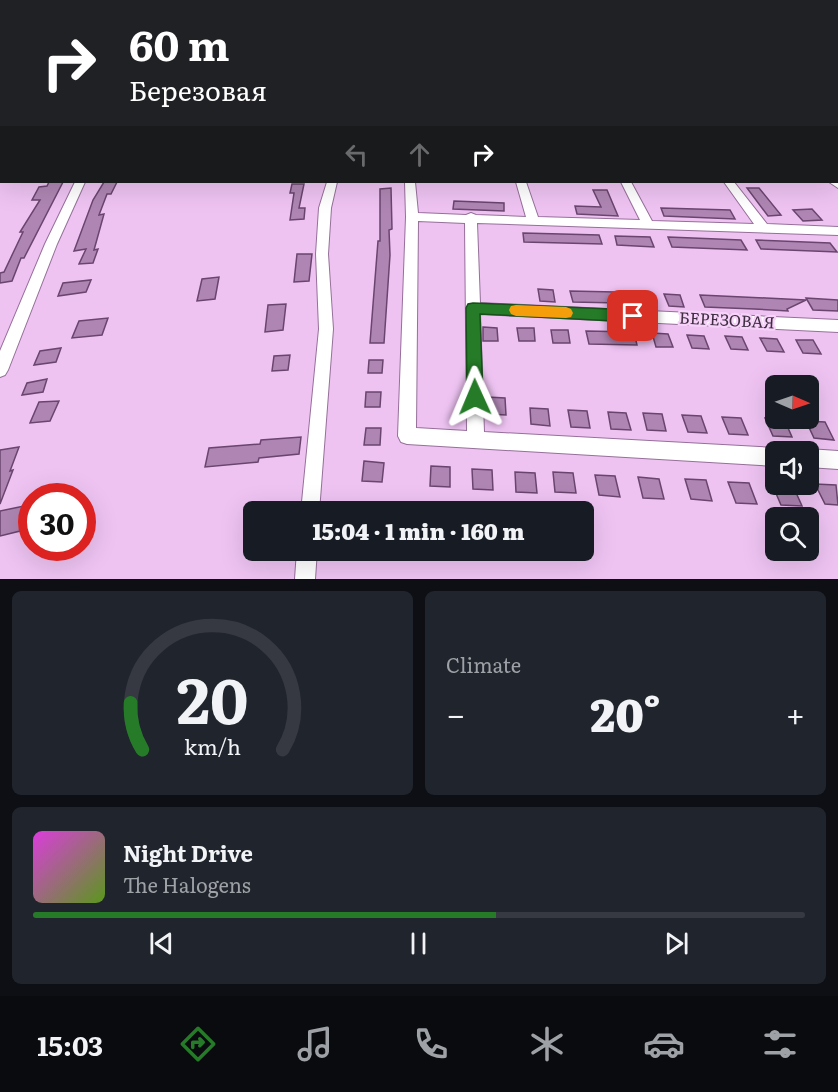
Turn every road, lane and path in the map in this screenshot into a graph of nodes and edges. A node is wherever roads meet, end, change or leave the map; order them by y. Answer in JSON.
{"nodes":[{"id":1,"x":80,"y":183,"type":"edge"},
{"id":2,"x":332,"y":183,"type":"edge"},
{"id":3,"x":410,"y":183,"type":"edge"},
{"id":4,"x":521,"y":183,"type":"edge"},
{"id":5,"x":627,"y":183,"type":"edge"},
{"id":6,"x":730,"y":183,"type":"edge"},
{"id":7,"x":412,"y":217,"type":"junction"},
{"id":8,"x":471,"y":218,"type":"junction"},
{"id":9,"x":533,"y":220,"type":"junction"},
{"id":10,"x":648,"y":224,"type":"junction"},
{"id":11,"x":764,"y":229,"type":"junction"},
{"id":12,"x":838,"y":231,"type":"edge"},
{"id":13,"x":473,"y":308,"type":"junction"},
{"id":14,"x":838,"y":326,"type":"edge"},
{"id":15,"x":0,"y":370,"type":"edge"},
{"id":16,"x":476,"y":441,"type":"junction"},
{"id":17,"x":765,"y":456,"type":"edge"},
{"id":18,"x":819,"y":459,"type":"edge"},
{"id":19,"x":838,"y":460,"type":"edge"},
{"id":20,"x":311,"y":501,"type":"edge"},
{"id":21,"x":306,"y":561,"type":"edge"},
{"id":22,"x":305,"y":579,"type":"edge"}],
"edges":[{"from":1,"to":15,"type":"street"},
{"from":2,"to":20,"type":"street"},
{"from":3,"to":7,"type":"street"},
{"from":4,"to":9,"type":"street"},
{"from":5,"to":10,"type":"street"},
{"from":6,"to":11,"type":"street"},
{"from":7,"to":8,"type":"street"},
{"from":7,"to":16,"type":"street"},
{"from":8,"to":9,"type":"street"},
{"from":8,"to":13,"type":"street"},
{"from":9,"to":10,"type":"street"},
{"from":10,"to":11,"type":"street"},
{"from":11,"to":12,"type":"street"},
{"from":13,"to":14,"type":"street","name":"БЕРЕЗОВАЯ"},
{"from":13,"to":16,"type":"street"},
{"from":16,"to":17,"type":"street"},
{"from":18,"to":19,"type":"street"},
{"from":21,"to":22,"type":"street"}]}
